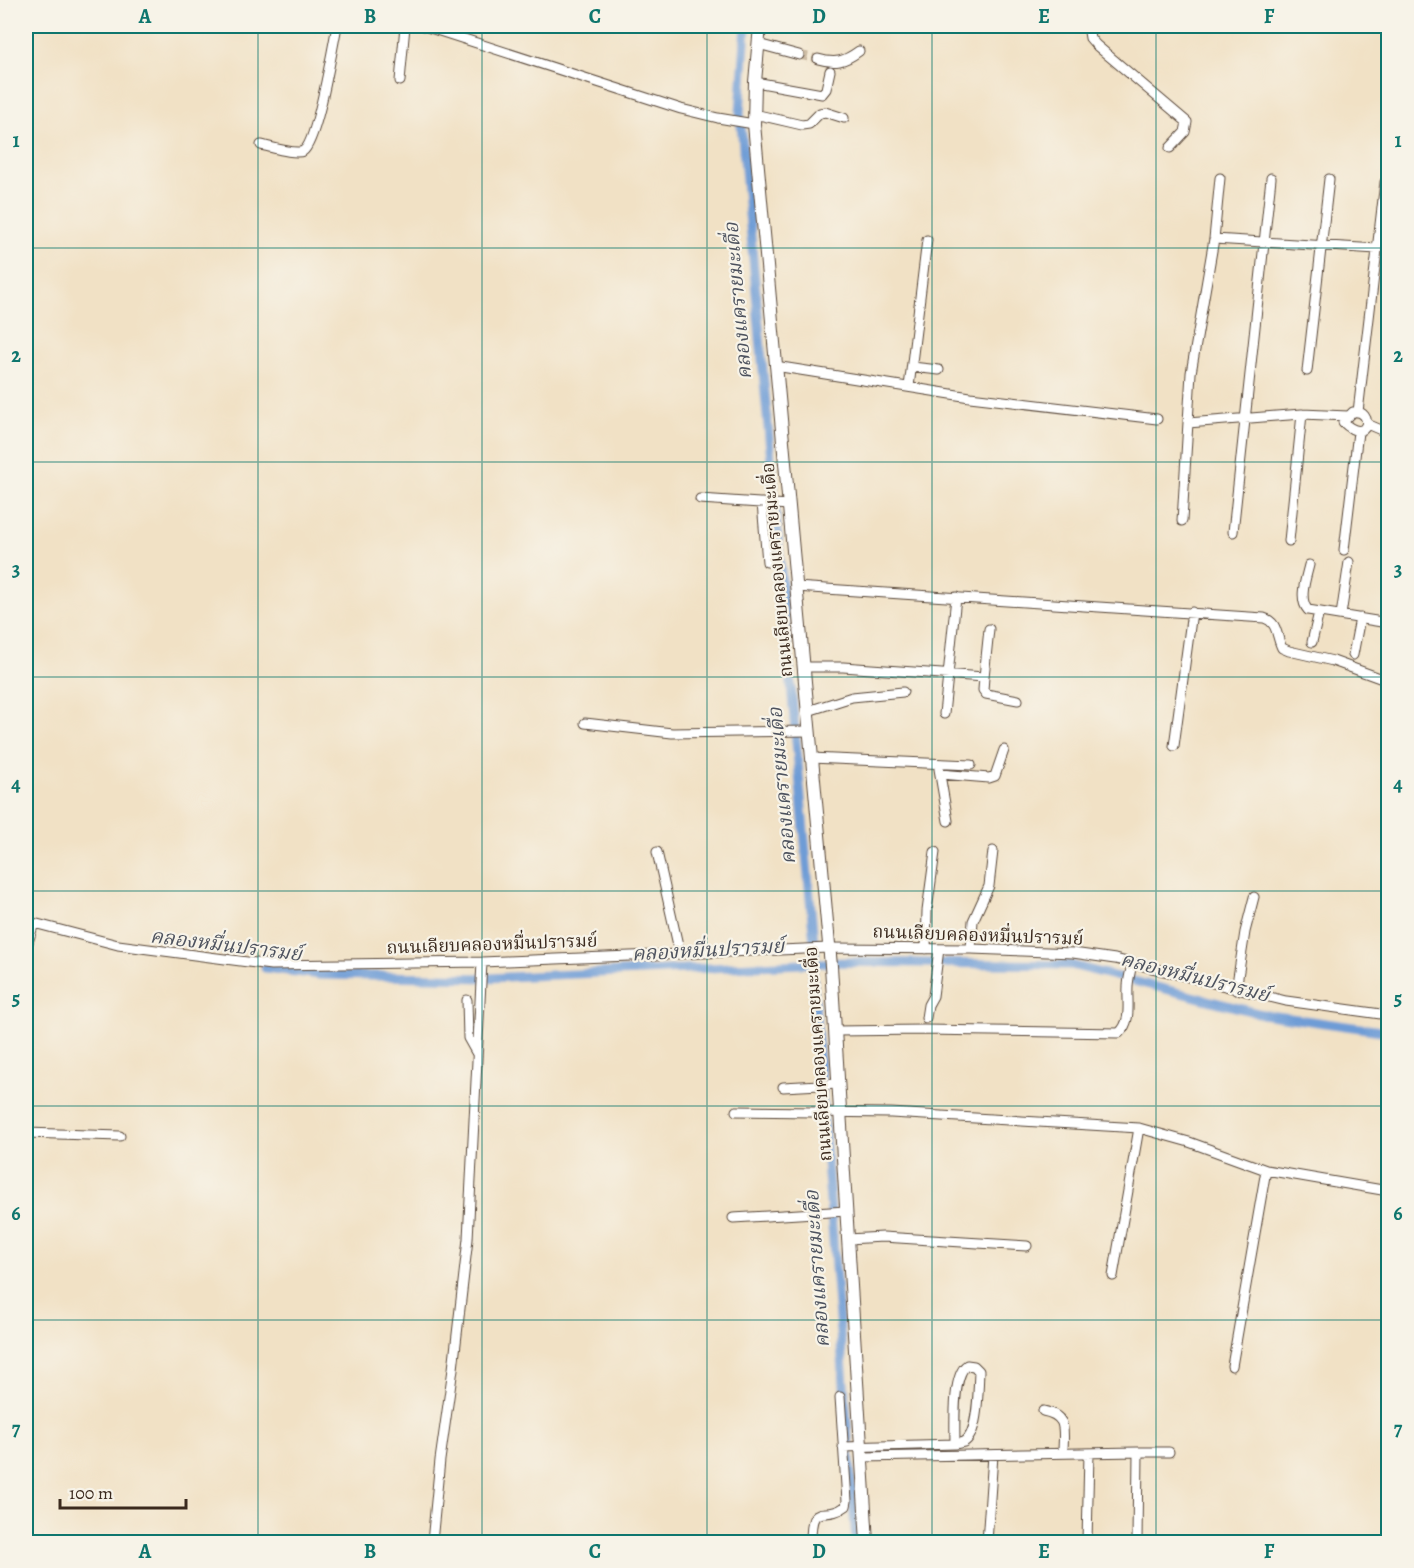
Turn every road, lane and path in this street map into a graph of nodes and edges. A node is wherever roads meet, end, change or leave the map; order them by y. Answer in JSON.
{"nodes":[{"id":1,"x":337,"y":26,"type":"edge"},
{"id":2,"x":405,"y":26,"type":"edge"},
{"id":3,"x":424,"y":26,"type":"edge"},
{"id":4,"x":760,"y":26,"type":"edge"},
{"id":5,"x":1088,"y":26,"type":"edge"},
{"id":6,"x":758,"y":44,"type":"junction"},
{"id":7,"x":859,"y":51,"type":"dead end"},
{"id":8,"x":799,"y":55,"type":"tunnel mouth"},
{"id":9,"x":818,"y":59,"type":"tunnel mouth"},
{"id":10,"x":830,"y":71,"type":"dead end"},
{"id":11,"x":400,"y":81,"type":"dead end"},
{"id":12,"x":755,"y":82,"type":"junction"},
{"id":13,"x":844,"y":118,"type":"dead end"},
{"id":14,"x":748,"y":121,"type":"junction"},
{"id":15,"x":261,"y":145,"type":"dead end"},
{"id":16,"x":1170,"y":148,"type":"dead end"},
{"id":17,"x":1220,"y":178,"type":"dead end"},
{"id":18,"x":1271,"y":178,"type":"dead end"},
{"id":19,"x":1329,"y":179,"type":"dead end"},
{"id":20,"x":1385,"y":182,"type":"dead end"},
{"id":21,"x":1214,"y":239,"type":"junction"},
{"id":22,"x":927,"y":240,"type":"dead end"},
{"id":23,"x":1265,"y":243,"type":"junction"},
{"id":24,"x":1322,"y":246,"type":"junction"},
{"id":25,"x":1377,"y":249,"type":"junction"},
{"id":26,"x":775,"y":366,"type":"junction"},
{"id":27,"x":912,"y":367,"type":"junction"},
{"id":28,"x":939,"y":370,"type":"dead end"},
{"id":29,"x":1307,"y":372,"type":"dead end"},
{"id":30,"x":909,"y":387,"type":"junction"},
{"id":31,"x":1358,"y":412,"type":"junction"},
{"id":32,"x":1302,"y":414,"type":"junction"},
{"id":33,"x":1348,"y":416,"type":"junction"},
{"id":34,"x":1245,"y":417,"type":"junction"},
{"id":35,"x":1156,"y":419,"type":"dead end"},
{"id":36,"x":1188,"y":423,"type":"junction"},
{"id":37,"x":1366,"y":424,"type":"junction"},
{"id":38,"x":1358,"y":432,"type":"junction"},
{"id":39,"x":1389,"y":433,"type":"edge"},
{"id":40,"x":700,"y":500,"type":"dead end"},
{"id":41,"x":775,"y":504,"type":"junction"},
{"id":42,"x":1182,"y":521,"type":"dead end"},
{"id":43,"x":1233,"y":532,"type":"dead end"},
{"id":44,"x":1289,"y":540,"type":"dead end"},
{"id":45,"x":1344,"y":550,"type":"dead end"},
{"id":46,"x":767,"y":562,"type":"dead end"},
{"id":47,"x":1349,"y":562,"type":"dead end"},
{"id":48,"x":1309,"y":565,"type":"dead end"},
{"id":49,"x":796,"y":587,"type":"junction"},
{"id":50,"x":956,"y":597,"type":"junction"},
{"id":51,"x":1191,"y":612,"type":"junction"},
{"id":52,"x":1318,"y":612,"type":"junction"},
{"id":53,"x":1341,"y":615,"type":"junction"},
{"id":54,"x":1360,"y":618,"type":"junction"},
{"id":55,"x":1389,"y":623,"type":"edge"},
{"id":56,"x":989,"y":629,"type":"dead end"},
{"id":57,"x":1312,"y":642,"type":"dead end"},
{"id":58,"x":1353,"y":655,"type":"dead end"},
{"id":59,"x":804,"y":667,"type":"junction"},
{"id":60,"x":948,"y":674,"type":"junction"},
{"id":61,"x":984,"y":677,"type":"junction"},
{"id":62,"x":1389,"y":681,"type":"edge"},
{"id":63,"x":903,"y":692,"type":"dead end"},
{"id":64,"x":1018,"y":700,"type":"dead end"},
{"id":65,"x":808,"y":711,"type":"junction"},
{"id":66,"x":944,"y":714,"type":"dead end"},
{"id":67,"x":585,"y":723,"type":"dead end"},
{"id":68,"x":800,"y":731,"type":"junction"},
{"id":69,"x":1174,"y":746,"type":"dead end"},
{"id":70,"x":1004,"y":750,"type":"dead end"},
{"id":71,"x":811,"y":758,"type":"junction"},
{"id":72,"x":937,"y":764,"type":"junction"},
{"id":73,"x":971,"y":765,"type":"dead end"},
{"id":74,"x":940,"y":774,"type":"junction"},
{"id":75,"x":948,"y":821,"type":"dead end"},
{"id":76,"x":993,"y":851,"type":"dead end"},
{"id":77,"x":657,"y":852,"type":"dead end"},
{"id":78,"x":935,"y":852,"type":"dead end"},
{"id":79,"x":1254,"y":897,"type":"dead end"},
{"id":80,"x":30,"y":927,"type":"edge"},
{"id":81,"x":26,"y":949,"type":"edge"},
{"id":82,"x":926,"y":949,"type":"junction"},
{"id":83,"x":939,"y":949,"type":"junction"},
{"id":84,"x":971,"y":949,"type":"junction"},
{"id":85,"x":680,"y":954,"type":"junction"},
{"id":86,"x":824,"y":954,"type":"junction"},
{"id":87,"x":1132,"y":963,"type":"junction"},
{"id":88,"x":481,"y":969,"type":"junction"},
{"id":89,"x":1236,"y":990,"type":"junction"},
{"id":90,"x":467,"y":1000,"type":"dead end"},
{"id":91,"x":1389,"y":1015,"type":"edge"},
{"id":92,"x":926,"y":1018,"type":"dead end"},
{"id":93,"x":835,"y":1031,"type":"junction"},
{"id":94,"x":477,"y":1054,"type":"junction"},
{"id":95,"x":830,"y":1085,"type":"junction"},
{"id":96,"x":783,"y":1087,"type":"dead end"},
{"id":97,"x":736,"y":1111,"type":"dead end"},
{"id":98,"x":832,"y":1112,"type":"junction"},
{"id":99,"x":1139,"y":1128,"type":"junction"},
{"id":100,"x":26,"y":1133,"type":"edge"},
{"id":101,"x":120,"y":1136,"type":"dead end"},
{"id":102,"x":1266,"y":1170,"type":"junction"},
{"id":103,"x":1389,"y":1191,"type":"edge"},
{"id":104,"x":837,"y":1212,"type":"junction"},
{"id":105,"x":733,"y":1218,"type":"dead end"},
{"id":106,"x":848,"y":1239,"type":"junction"},
{"id":107,"x":1027,"y":1246,"type":"dead end"},
{"id":108,"x":1113,"y":1276,"type":"dead end"},
{"id":109,"x":1232,"y":1365,"type":"dead end"},
{"id":110,"x":840,"y":1397,"type":"dead end"},
{"id":111,"x":1043,"y":1411,"type":"dead end"},
{"id":112,"x":956,"y":1413,"type":"junction"},
{"id":113,"x":975,"y":1414,"type":"junction"},
{"id":114,"x":955,"y":1444,"type":"junction"},
{"id":115,"x":854,"y":1448,"type":"junction"},
{"id":116,"x":1138,"y":1452,"type":"junction"},
{"id":117,"x":1169,"y":1452,"type":"dead end"},
{"id":118,"x":1063,"y":1453,"type":"junction"},
{"id":119,"x":1089,"y":1453,"type":"junction"},
{"id":120,"x":993,"y":1455,"type":"junction"},
{"id":121,"x":432,"y":1542,"type":"edge"},
{"id":122,"x":811,"y":1542,"type":"edge"},
{"id":123,"x":867,"y":1542,"type":"edge"},
{"id":124,"x":987,"y":1542,"type":"edge"},
{"id":125,"x":1087,"y":1542,"type":"edge"},
{"id":126,"x":1137,"y":1542,"type":"edge"}],
"edges":[{"from":1,"to":15,"type":"street"},
{"from":2,"to":11,"type":"street"},
{"from":3,"to":14,"type":"street"},
{"from":4,"to":6,"type":"street","name":"ถนนเลียบคลองแครายมะเดื่อ"},
{"from":5,"to":16,"type":"street"},
{"from":6,"to":8,"type":"street"},
{"from":6,"to":12,"type":"street","name":"ถนนเลียบคลองแครายมะเดื่อ"},
{"from":7,"to":9,"type":"street"},
{"from":10,"to":12,"type":"street"},
{"from":12,"to":14,"type":"street","name":"ถนนเลียบคลองแครายมะเดื่อ"},
{"from":13,"to":14,"type":"street"},
{"from":14,"to":26,"type":"street","name":"ถนนเลียบคลองแครายมะเดื่อ"},
{"from":17,"to":21,"type":"street"},
{"from":18,"to":23,"type":"street"},
{"from":19,"to":24,"type":"street"},
{"from":20,"to":25,"type":"street"},
{"from":21,"to":23,"type":"street"},
{"from":21,"to":36,"type":"street"},
{"from":22,"to":27,"type":"street"},
{"from":23,"to":24,"type":"street"},
{"from":23,"to":34,"type":"street"},
{"from":24,"to":25,"type":"street"},
{"from":24,"to":29,"type":"street"},
{"from":25,"to":31,"type":"street"},
{"from":26,"to":30,"type":"street"},
{"from":26,"to":41,"type":"street","name":"ถนนเลียบคลองแครายมะเดื่อ"},
{"from":27,"to":28,"type":"street"},
{"from":27,"to":30,"type":"street"},
{"from":30,"to":35,"type":"street"},
{"from":31,"to":33,"type":"street"},
{"from":31,"to":37,"type":"street"},
{"from":32,"to":33,"type":"street"},
{"from":32,"to":34,"type":"street"},
{"from":32,"to":44,"type":"street"},
{"from":33,"to":38,"type":"street"},
{"from":34,"to":36,"type":"street"},
{"from":34,"to":43,"type":"street"},
{"from":36,"to":42,"type":"street"},
{"from":37,"to":38,"type":"street"},
{"from":37,"to":39,"type":"street"},
{"from":38,"to":45,"type":"street"},
{"from":40,"to":41,"type":"street"},
{"from":41,"to":46,"type":"street"},
{"from":41,"to":49,"type":"street","name":"ถนนเลียบคลองแครายมะเดื่อ"},
{"from":47,"to":53,"type":"street"},
{"from":48,"to":52,"type":"street"},
{"from":49,"to":50,"type":"street"},
{"from":49,"to":59,"type":"street","name":"ถนนเลียบคลองแครายมะเดื่อ"},
{"from":50,"to":51,"type":"street"},
{"from":50,"to":60,"type":"street"},
{"from":51,"to":62,"type":"street"},
{"from":51,"to":69,"type":"street"},
{"from":52,"to":53,"type":"street"},
{"from":52,"to":57,"type":"street"},
{"from":53,"to":54,"type":"street"},
{"from":54,"to":55,"type":"street"},
{"from":54,"to":58,"type":"street"},
{"from":56,"to":61,"type":"street"},
{"from":59,"to":60,"type":"street"},
{"from":59,"to":65,"type":"street","name":"ถนนเลียบคลองแครายมะเดื่อ"},
{"from":60,"to":61,"type":"street"},
{"from":60,"to":66,"type":"street"},
{"from":61,"to":64,"type":"street"},
{"from":63,"to":65,"type":"street"},
{"from":65,"to":68,"type":"street","name":"ถนนเลียบคลองแครายมะเดื่อ"},
{"from":67,"to":68,"type":"street"},
{"from":68,"to":71,"type":"street","name":"ถนนเลียบคลองแครายมะเดื่อ"},
{"from":70,"to":74,"type":"street"},
{"from":71,"to":72,"type":"street"},
{"from":71,"to":86,"type":"street","name":"ถนนเลียบคลองแครายมะเดื่อ"},
{"from":72,"to":73,"type":"street"},
{"from":72,"to":74,"type":"street"},
{"from":74,"to":75,"type":"street"},
{"from":76,"to":84,"type":"street"},
{"from":77,"to":85,"type":"street"},
{"from":78,"to":82,"type":"street"},
{"from":79,"to":89,"type":"street"},
{"from":80,"to":81,"type":"street"},
{"from":80,"to":88,"type":"street","name":"ถนนเลียบคลองหมื่นปรารมย์"},
{"from":82,"to":83,"type":"street","name":"ถนนเลียบคลองหมื่นปรารมย์"},
{"from":82,"to":86,"type":"street","name":"ถนนเลียบคลองหมื่นปรารมย์"},
{"from":83,"to":84,"type":"street","name":"ถนนเลียบคลองหมื่นปรารมย์"},
{"from":83,"to":92,"type":"street"},
{"from":84,"to":87,"type":"street","name":"ถนนเลียบคลองหมื่นปรารมย์"},
{"from":85,"to":86,"type":"street","name":"ถนนเลียบคลองหมื่นปรารมย์"},
{"from":85,"to":88,"type":"street","name":"ถนนเลียบคลองหมื่นปรารมย์"},
{"from":86,"to":93,"type":"street","name":"ถนนเลียบคลองแครายมะเดื่อ"},
{"from":87,"to":89,"type":"street","name":"ถนนเลียบคลองหมื่นปรารมย์"},
{"from":87,"to":93,"type":"street"},
{"from":88,"to":94,"type":"street"},
{"from":89,"to":91,"type":"street","name":"ถนนเลียบคลองหมื่นปรารมย์"},
{"from":90,"to":94,"type":"street"},
{"from":93,"to":95,"type":"street","name":"ถนนเลียบคลองแครายมะเดื่อ"},
{"from":94,"to":121,"type":"street"},
{"from":95,"to":96,"type":"street"},
{"from":95,"to":98,"type":"street","name":"ถนนเลียบคลองแครายมะเดื่อ"},
{"from":97,"to":98,"type":"street"},
{"from":98,"to":99,"type":"street"},
{"from":98,"to":104,"type":"street","name":"ถนนเลียบคลองแครายมะเดื่อ"},
{"from":99,"to":102,"type":"street"},
{"from":99,"to":108,"type":"street"},
{"from":100,"to":101,"type":"street"},
{"from":102,"to":103,"type":"street"},
{"from":102,"to":109,"type":"street"},
{"from":104,"to":105,"type":"street"},
{"from":104,"to":106,"type":"street","name":"ถนนเลียบคลองแครายมะเดื่อ"},
{"from":106,"to":107,"type":"street"},
{"from":106,"to":115,"type":"street","name":"ถนนเลียบคลองแครายมะเดื่อ"},
{"from":110,"to":115,"type":"street"},
{"from":111,"to":118,"type":"street"},
{"from":112,"to":113,"type":"street"},
{"from":112,"to":113,"type":"street"},
{"from":112,"to":114,"type":"street"},
{"from":113,"to":114,"type":"street"},
{"from":114,"to":115,"type":"street"},
{"from":115,"to":120,"type":"street"},
{"from":115,"to":122,"type":"street"},
{"from":115,"to":123,"type":"street","name":"ถนนเลียบคลองแครายมะเดื่อ"},
{"from":116,"to":117,"type":"street"},
{"from":116,"to":119,"type":"street"},
{"from":116,"to":126,"type":"street"},
{"from":118,"to":119,"type":"street"},
{"from":118,"to":120,"type":"street"},
{"from":119,"to":125,"type":"street"},
{"from":120,"to":124,"type":"street"}]}
